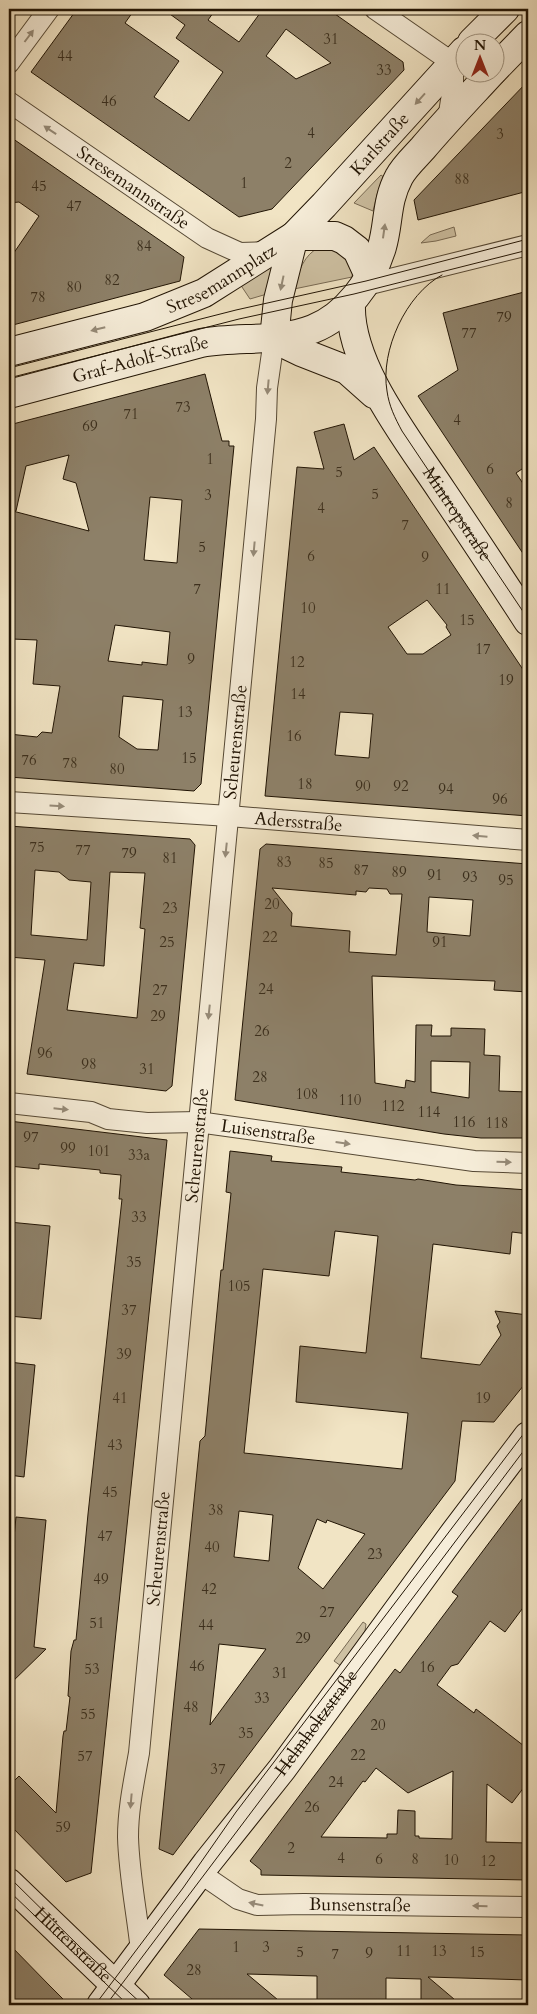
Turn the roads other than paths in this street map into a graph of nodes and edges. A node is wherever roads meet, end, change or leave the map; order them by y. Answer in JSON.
{"nodes":[{"id":1,"x":49,"y":9,"type":"edge"},
{"id":2,"x":375,"y":9,"type":"edge"},
{"id":3,"x":505,"y":9,"type":"edge"},
{"id":4,"x":482,"y":32,"type":"edge"},
{"id":5,"x":528,"y":35,"type":"edge"},
{"id":6,"x":454,"y":54,"type":"edge"},
{"id":7,"x":504,"y":60,"type":"edge"},
{"id":8,"x":9,"y":63,"type":"edge"},
{"id":9,"x":454,"y":63,"type":"edge"},
{"id":10,"x":454,"y":82,"type":"edge"},
{"id":11,"x":483,"y":82,"type":"edge"},
{"id":12,"x":9,"y":102,"type":"edge"},
{"id":13,"x":448,"y":119,"type":"junction"},
{"id":14,"x":294,"y":236,"type":"junction"},
{"id":15,"x":528,"y":245,"type":"edge"},
{"id":16,"x":266,"y":252,"type":"junction"},
{"id":17,"x":361,"y":288,"type":"junction"},
{"id":18,"x":274,"y":339,"type":"junction"},
{"id":19,"x":9,"y":352,"type":"edge"},
{"id":20,"x":332,"y":363,"type":"joint"},
{"id":21,"x":9,"y":394,"type":"edge"},
{"id":22,"x":386,"y":406,"type":"junction"},
{"id":23,"x":528,"y":621,"type":"edge"},
{"id":24,"x":9,"y":802,"type":"edge"},
{"id":25,"x":229,"y":816,"type":"junction"},
{"id":26,"x":528,"y":840,"type":"edge"},
{"id":27,"x":9,"y":1103,"type":"edge"},
{"id":28,"x":198,"y":1122,"type":"junction"},
{"id":29,"x":528,"y":1162,"type":"edge"},
{"id":30,"x":528,"y":1436,"type":"edge"},
{"id":31,"x":200,"y":1873,"type":"junction"},
{"id":32,"x":9,"y":1883,"type":"edge"},
{"id":33,"x":528,"y":1907,"type":"edge"},
{"id":34,"x":141,"y":1951,"type":"junction"},
{"id":35,"x":108,"y":1996,"type":"edge"},
{"id":36,"x":136,"y":2005,"type":"edge"}],
"edges":[{"from":8,"to":1,"type":"street","one_way":true},
{"from":2,"to":6,"type":"street"},
{"from":3,"to":4,"type":"main road"},
{"from":5,"to":7,"type":"main road","name":"Karlstraße"},
{"from":9,"to":14,"type":"main road","name":"Karlstraße","one_way":true},
{"from":10,"to":13,"type":"street"},
{"from":11,"to":13,"type":"main road","name":"Karlstraße"},
{"from":16,"to":12,"type":"street","name":"Stresemannstraße","one_way":true},
{"from":17,"to":13,"type":"main road","name":"Karlstraße","one_way":true},
{"from":14,"to":16,"type":"main road","name":"Stresemannplatz"},
{"from":14,"to":17,"type":"main road","name":"Stresemannplatz"},
{"from":14,"to":18,"type":"main road","name":"Stresemannplatz","one_way":true},
{"from":15,"to":17,"type":"street","name":"Graf-Adolf-Straße"},
{"from":16,"to":19,"type":"main road","name":"Stresemannplatz","one_way":true},
{"from":17,"to":18,"type":"main road","name":"Graf-Adolf-Straße"},
{"from":17,"to":22,"type":"main road","name":"Mintropstraße"},
{"from":18,"to":20,"type":"main road","name":"Graf-Adolf-Straße"},
{"from":18,"to":21,"type":"main road","name":"Graf-Adolf-Straße"},
{"from":18,"to":25,"type":"street","name":"Scheurenstraße","one_way":true},
{"from":20,"to":22,"type":"main road","name":"Mintropstraße"},
{"from":22,"to":23,"type":"main road","name":"Mintropstraße"},
{"from":24,"to":25,"type":"street","name":"Adersstraße","one_way":true},
{"from":26,"to":25,"type":"street","name":"Adersstraße","one_way":true},
{"from":25,"to":28,"type":"street","name":"Scheurenstraße","one_way":true},
{"from":27,"to":28,"type":"street","name":"Luisenstraße","one_way":true},
{"from":28,"to":29,"type":"street","name":"Luisenstraße","one_way":true},
{"from":28,"to":34,"type":"street","name":"Scheurenstraße","one_way":true},
{"from":30,"to":31,"type":"main road","name":"Helmholtzstraße"},
{"from":33,"to":31,"type":"street","name":"Bunsenstraße","one_way":true},
{"from":31,"to":34,"type":"main road","name":"Helmholtzstraße"},
{"from":32,"to":35,"type":"main road","name":"Hüttenstraße"},
{"from":34,"to":35,"type":"main road","name":"Helmholtzstraße"},
{"from":35,"to":36,"type":"main road","name":"Hüttenstraße"}]}
